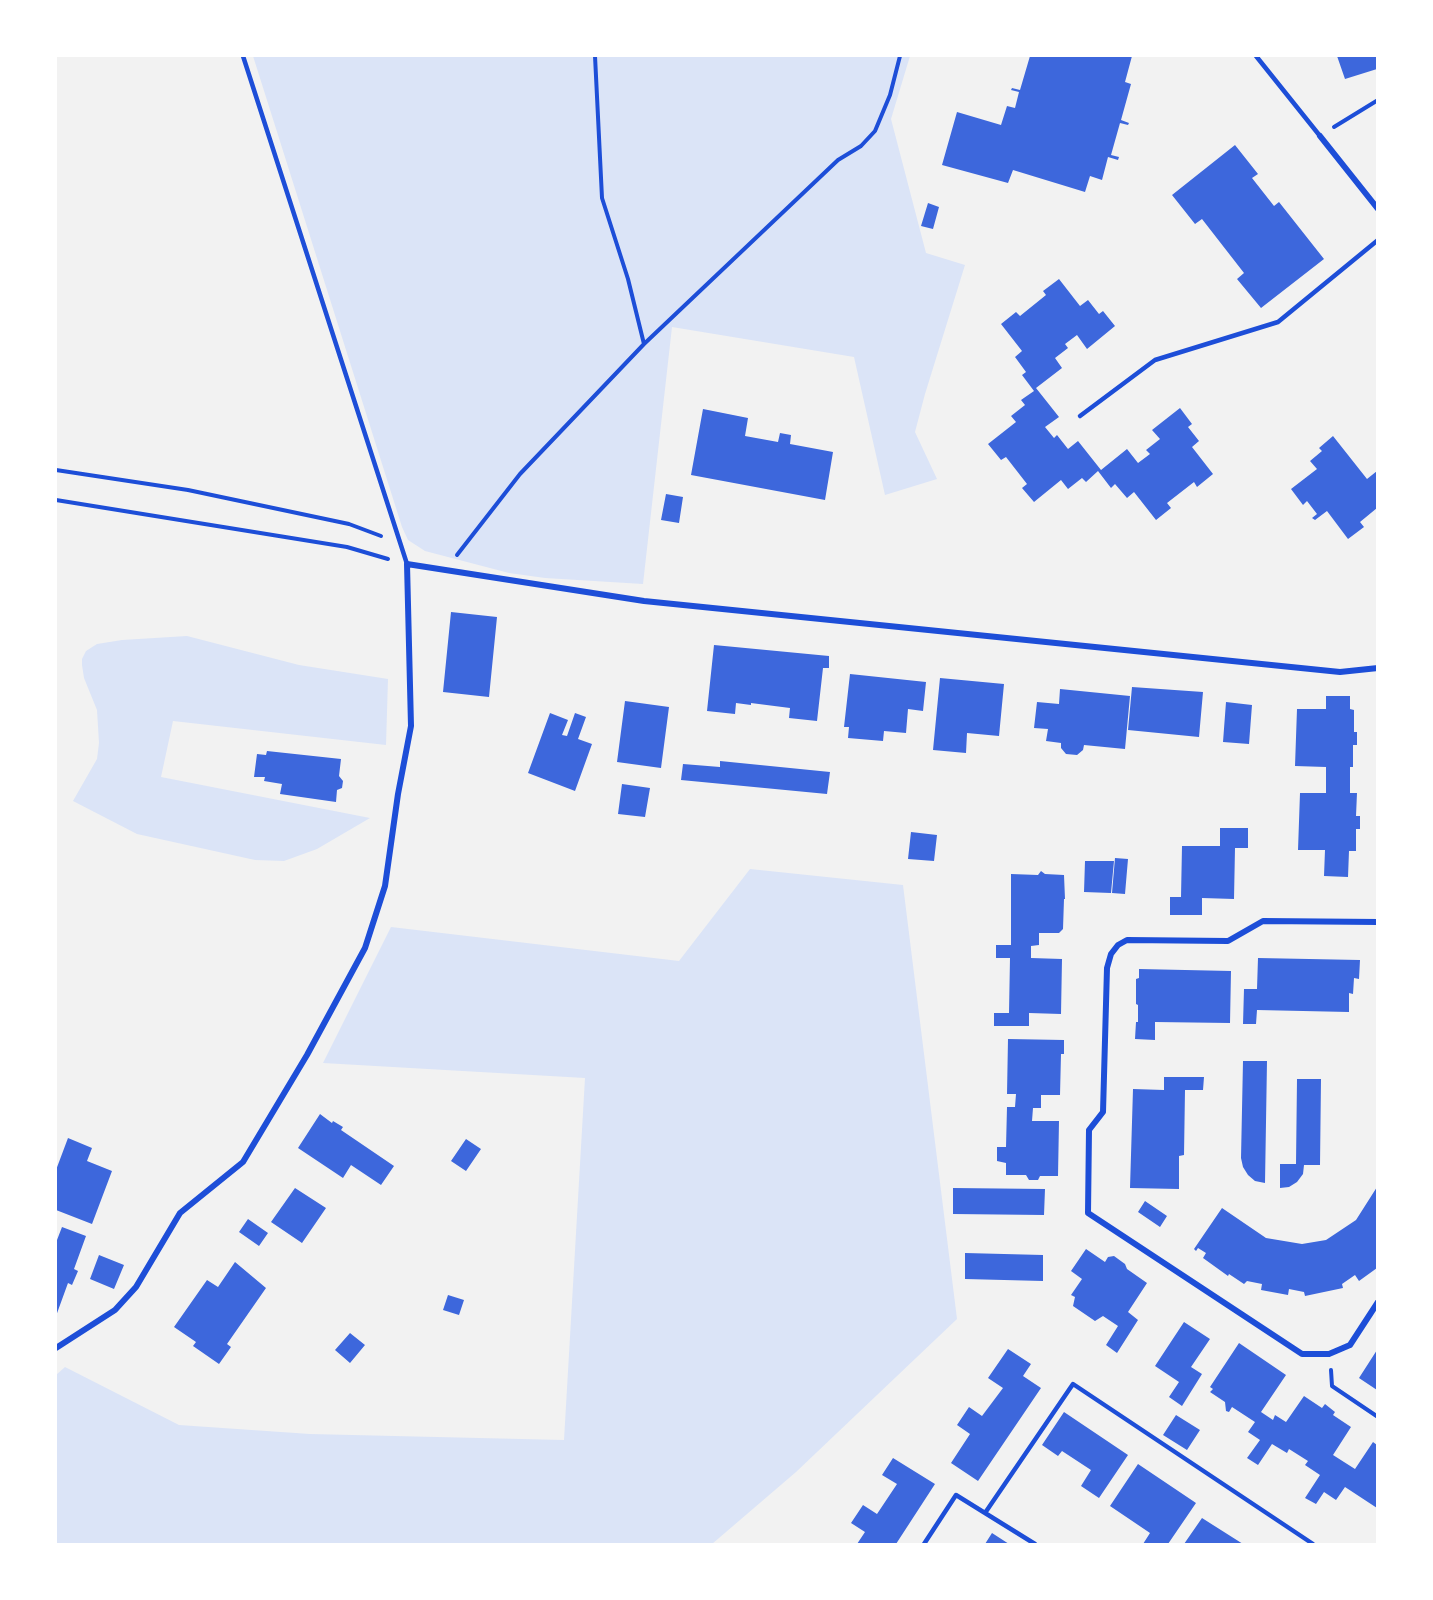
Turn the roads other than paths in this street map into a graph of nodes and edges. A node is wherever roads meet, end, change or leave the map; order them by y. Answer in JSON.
{"nodes":[{"id":1,"x":243,"y":56,"type":"edge"},
{"id":2,"x":1256,"y":56,"type":"edge"},
{"id":3,"x":1320,"y":136,"type":"joint"},
{"id":4,"x":1377,"y":209,"type":"edge"},
{"id":5,"x":1377,"y":240,"type":"edge"},
{"id":6,"x":1080,"y":416,"type":"dead end"},
{"id":7,"x":407,"y":564,"type":"junction"},
{"id":8,"x":1377,"y":668,"type":"edge"},
{"id":9,"x":1377,"y":922,"type":"edge"},
{"id":10,"x":1377,"y":1302,"type":"edge"},
{"id":11,"x":56,"y":1348,"type":"edge"},
{"id":12,"x":985,"y":1513,"type":"junction"},
{"id":13,"x":924,"y":1545,"type":"edge"},
{"id":14,"x":1035,"y":1545,"type":"edge"},
{"id":15,"x":1313,"y":1545,"type":"edge"}],
"edges":[{"from":1,"to":7,"type":"lane"},
{"from":2,"to":3,"type":"lane"},
{"from":3,"to":4,"type":"street"},
{"from":5,"to":6,"type":"lane"},
{"from":7,"to":8,"type":"street"},
{"from":7,"to":11,"type":"street"},
{"from":9,"to":10,"type":"street"},
{"from":12,"to":13,"type":"lane"},
{"from":12,"to":14,"type":"lane"},
{"from":12,"to":15,"type":"lane"}]}
